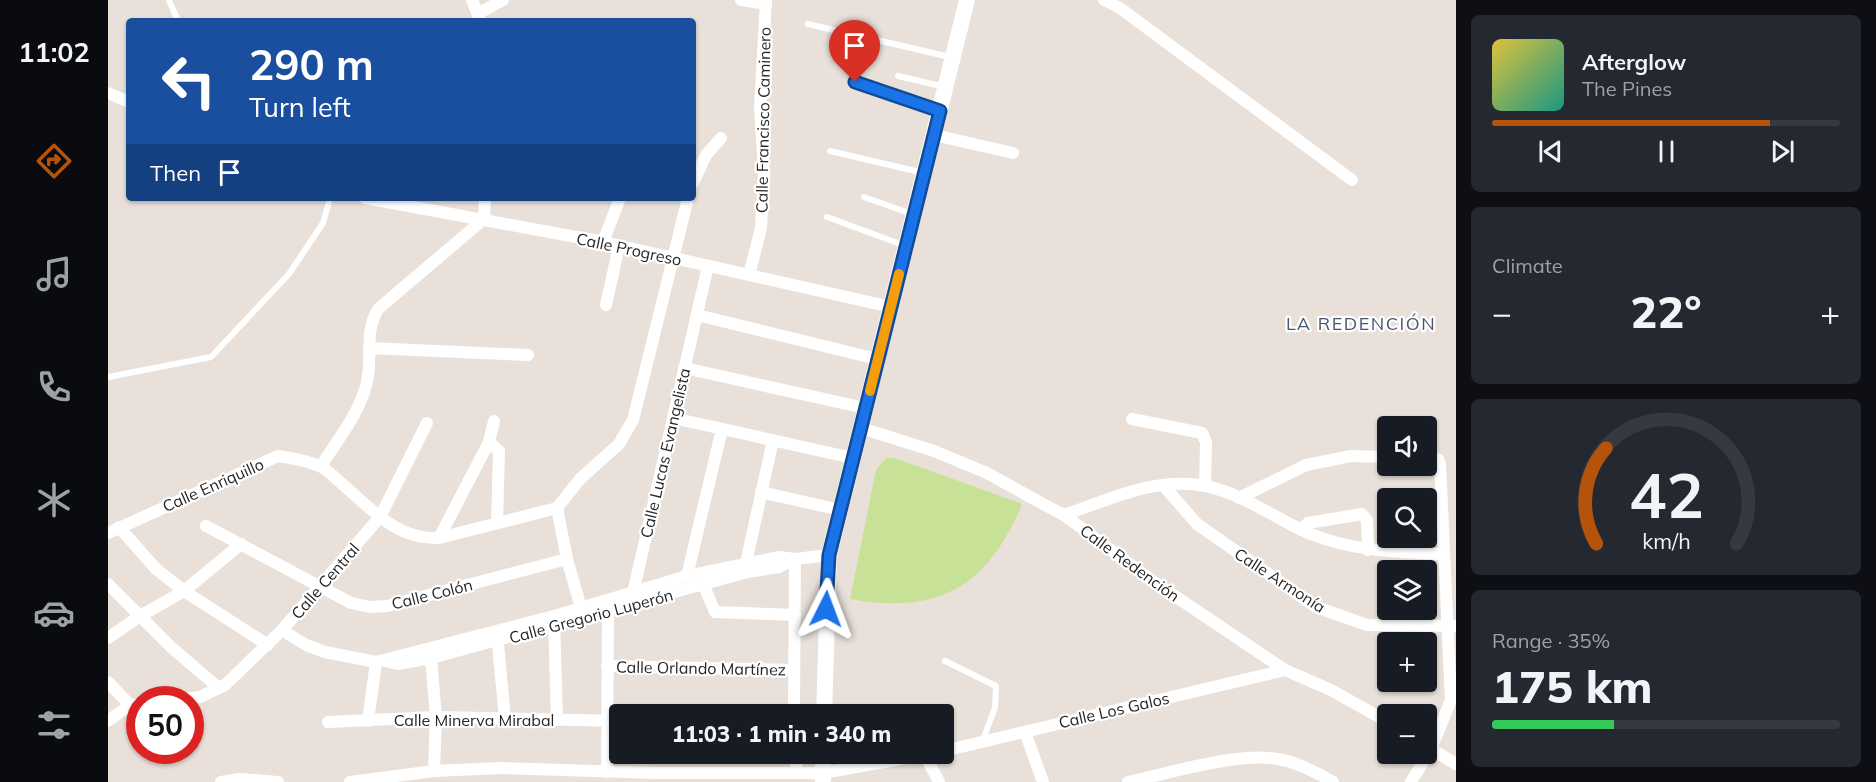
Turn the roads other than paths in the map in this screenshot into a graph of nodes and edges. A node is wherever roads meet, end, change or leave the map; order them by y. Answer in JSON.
{"nodes":[{"id":1,"x":169,"y":0,"type":"edge"},
{"id":2,"x":472,"y":0,"type":"edge"},
{"id":3,"x":502,"y":0,"type":"edge"},
{"id":4,"x":741,"y":0,"type":"edge"},
{"id":5,"x":967,"y":0,"type":"edge"},
{"id":6,"x":1104,"y":0,"type":"edge"},
{"id":7,"x":766,"y":2,"type":"edge"},
{"id":8,"x":479,"y":17,"type":"edge"},
{"id":9,"x":177,"y":18,"type":"edge"},
{"id":10,"x":808,"y":24,"type":"dead end"},
{"id":11,"x":953,"y":58,"type":"junction"},
{"id":12,"x":898,"y":76,"type":"dead end"},
{"id":13,"x":855,"y":82,"type":"dead end"},
{"id":14,"x":946,"y":87,"type":"junction"},
{"id":15,"x":108,"y":93,"type":"edge"},
{"id":16,"x":126,"y":101,"type":"edge"},
{"id":17,"x":940,"y":111,"type":"junction"},
{"id":18,"x":934,"y":135,"type":"junction"},
{"id":19,"x":721,"y":138,"type":"dead end"},
{"id":20,"x":830,"y":151,"type":"dead end"},
{"id":21,"x":1013,"y":153,"type":"dead end"},
{"id":22,"x":925,"y":173,"type":"junction"},
{"id":23,"x":696,"y":177,"type":"edge"},
{"id":24,"x":1352,"y":180,"type":"dead end"},
{"id":25,"x":864,"y":197,"type":"dead end"},
{"id":26,"x":329,"y":201,"type":"edge"},
{"id":27,"x":382,"y":201,"type":"edge"},
{"id":28,"x":485,"y":201,"type":"edge"},
{"id":29,"x":619,"y":201,"type":"edge"},
{"id":30,"x":687,"y":201,"type":"edge"},
{"id":31,"x":914,"y":215,"type":"junction"},
{"id":32,"x":827,"y":217,"type":"dead end"},
{"id":33,"x":484,"y":219,"type":"junction"},
{"id":34,"x":603,"y":242,"type":"junction"},
{"id":35,"x":619,"y":246,"type":"junction"},
{"id":36,"x":906,"y":246,"type":"junction"},
{"id":37,"x":673,"y":258,"type":"junction"},
{"id":38,"x":708,"y":266,"type":"junction"},
{"id":39,"x":749,"y":275,"type":"junction"},
{"id":40,"x":606,"y":305,"type":"dead end"},
{"id":41,"x":891,"y":307,"type":"junction"},
{"id":42,"x":697,"y":315,"type":"junction"},
{"id":43,"x":369,"y":348,"type":"junction"},
{"id":44,"x":528,"y":355,"type":"dead end"},
{"id":45,"x":877,"y":359,"type":"junction"},
{"id":46,"x":684,"y":368,"type":"junction"},
{"id":47,"x":108,"y":377,"type":"edge"},
{"id":48,"x":865,"y":408,"type":"junction"},
{"id":49,"x":673,"y":418,"type":"junction"},
{"id":50,"x":1132,"y":420,"type":"dead end"},
{"id":51,"x":494,"y":421,"type":"dead end"},
{"id":52,"x":428,"y":423,"type":"dead end"},
{"id":53,"x":861,"y":428,"type":"junction"},
{"id":54,"x":722,"y":429,"type":"junction"},
{"id":55,"x":773,"y":441,"type":"junction"},
{"id":56,"x":489,"y":442,"type":"junction"},
{"id":57,"x":1377,"y":457,"type":"edge"},
{"id":58,"x":853,"y":458,"type":"junction"},
{"id":59,"x":1437,"y":459,"type":"edge"},
{"id":60,"x":321,"y":466,"type":"junction"},
{"id":61,"x":1163,"y":485,"type":"junction"},
{"id":62,"x":1205,"y":486,"type":"junction"},
{"id":63,"x":761,"y":492,"type":"junction"},
{"id":64,"x":1239,"y":498,"type":"junction"},
{"id":65,"x":556,"y":508,"type":"junction"},
{"id":66,"x":840,"y":510,"type":"junction"},
{"id":67,"x":1064,"y":515,"type":"junction"},
{"id":68,"x":380,"y":517,"type":"junction"},
{"id":69,"x":497,"y":522,"type":"junction"},
{"id":70,"x":207,"y":526,"type":"dead end"},
{"id":71,"x":113,"y":530,"type":"edge"},
{"id":72,"x":1301,"y":530,"type":"junction"},
{"id":73,"x":439,"y":538,"type":"junction"},
{"id":74,"x":241,"y":544,"type":"junction"},
{"id":75,"x":1368,"y":550,"type":"junction"},
{"id":76,"x":1442,"y":554,"type":"junction"},
{"id":77,"x":829,"y":555,"type":"junction"},
{"id":78,"x":567,"y":559,"type":"junction"},
{"id":79,"x":795,"y":559,"type":"junction"},
{"id":80,"x":746,"y":563,"type":"junction"},
{"id":81,"x":687,"y":576,"type":"junction"},
{"id":82,"x":108,"y":584,"type":"edge"},
{"id":83,"x":704,"y":586,"type":"junction"},
{"id":84,"x":320,"y":587,"type":"junction"},
{"id":85,"x":184,"y":591,"type":"junction"},
{"id":86,"x":633,"y":593,"type":"junction"},
{"id":87,"x":608,"y":611,"type":"junction"},
{"id":88,"x":582,"y":612,"type":"junction"},
{"id":89,"x":795,"y":615,"type":"junction"},
{"id":90,"x":140,"y":616,"type":"junction"},
{"id":91,"x":554,"y":621,"type":"junction"},
{"id":92,"x":1453,"y":627,"type":"edge"},
{"id":93,"x":282,"y":630,"type":"junction"},
{"id":94,"x":498,"y":636,"type":"junction"},
{"id":95,"x":108,"y":638,"type":"edge"},
{"id":96,"x":268,"y":645,"type":"junction"},
{"id":97,"x":431,"y":658,"type":"junction"},
{"id":98,"x":381,"y":661,"type":"junction"},
{"id":99,"x":945,"y":661,"type":"dead end"},
{"id":100,"x":607,"y":666,"type":"junction"},
{"id":101,"x":794,"y":670,"type":"junction"},
{"id":102,"x":1285,"y":670,"type":"junction"},
{"id":103,"x":108,"y":682,"type":"edge"},
{"id":104,"x":219,"y":688,"type":"junction"},
{"id":105,"x":204,"y":695,"type":"edge"},
{"id":106,"x":126,"y":697,"type":"edge"},
{"id":107,"x":611,"y":704,"type":"edge"},
{"id":108,"x":794,"y":704,"type":"edge"},
{"id":109,"x":824,"y":704,"type":"edge"},
{"id":110,"x":126,"y":710,"type":"edge"},
{"id":111,"x":1377,"y":716,"type":"edge"},
{"id":112,"x":436,"y":717,"type":"junction"},
{"id":113,"x":505,"y":719,"type":"junction"},
{"id":114,"x":557,"y":720,"type":"junction"},
{"id":115,"x":108,"y":721,"type":"edge"},
{"id":116,"x":368,"y":721,"type":"junction"},
{"id":117,"x":609,"y":721,"type":"edge"},
{"id":118,"x":328,"y":722,"type":"dead end"},
{"id":119,"x":1437,"y":731,"type":"edge"},
{"id":120,"x":1025,"y":732,"type":"junction"},
{"id":121,"x":982,"y":742,"type":"junction"},
{"id":122,"x":954,"y":749,"type":"edge"},
{"id":123,"x":1437,"y":753,"type":"edge"},
{"id":124,"x":609,"y":755,"type":"edge"},
{"id":125,"x":796,"y":764,"type":"edge"},
{"id":126,"x":883,"y":764,"type":"edge"},
{"id":127,"x":933,"y":764,"type":"edge"},
{"id":128,"x":1421,"y":764,"type":"edge"},
{"id":129,"x":1456,"y":764,"type":"edge"},
{"id":130,"x":434,"y":771,"type":"junction"},
{"id":131,"x":607,"y":772,"type":"junction"},
{"id":132,"x":797,"y":773,"type":"junction"},
{"id":133,"x":823,"y":777,"type":"edge"},
{"id":134,"x":1326,"y":780,"type":"edge"},
{"id":135,"x":221,"y":782,"type":"edge"},
{"id":136,"x":278,"y":782,"type":"edge"},
{"id":137,"x":351,"y":782,"type":"edge"},
{"id":138,"x":939,"y":782,"type":"edge"},
{"id":139,"x":1043,"y":782,"type":"edge"},
{"id":140,"x":1128,"y":782,"type":"edge"},
{"id":141,"x":1411,"y":782,"type":"edge"}],
"edges":[{"from":1,"to":9,"type":"lane"},
{"from":2,"to":8,"type":"street"},
{"from":3,"to":8,"type":"street"},
{"from":4,"to":7,"type":"street"},
{"from":5,"to":11,"type":"main road"},
{"from":6,"to":24,"type":"street"},
{"from":7,"to":39,"type":"street","name":"Calle Francisco Caminero"},
{"from":10,"to":11,"type":"lane"},
{"from":11,"to":14,"type":"main road"},
{"from":12,"to":14,"type":"lane"},
{"from":13,"to":17,"type":"lane"},
{"from":14,"to":17,"type":"main road"},
{"from":15,"to":16,"type":"street"},
{"from":17,"to":18,"type":"main road"},
{"from":18,"to":21,"type":"street"},
{"from":18,"to":22,"type":"main road"},
{"from":19,"to":23,"type":"street"},
{"from":20,"to":22,"type":"lane"},
{"from":22,"to":31,"type":"main road"},
{"from":25,"to":31,"type":"lane"},
{"from":26,"to":47,"type":"lane"},
{"from":27,"to":33,"type":"street","name":"Calle Progreso"},
{"from":28,"to":33,"type":"street"},
{"from":29,"to":34,"type":"street"},
{"from":30,"to":37,"type":"street"},
{"from":31,"to":36,"type":"main road"},
{"from":32,"to":36,"type":"lane"},
{"from":33,"to":34,"type":"street","name":"Calle Progreso"},
{"from":33,"to":43,"type":"street"},
{"from":34,"to":35,"type":"street","name":"Calle Progreso"},
{"from":35,"to":37,"type":"street","name":"Calle Progreso"},
{"from":35,"to":40,"type":"street"},
{"from":36,"to":41,"type":"main road"},
{"from":37,"to":38,"type":"street","name":"Calle Progreso"},
{"from":37,"to":65,"type":"street"},
{"from":38,"to":39,"type":"street","name":"Calle Progreso"},
{"from":38,"to":42,"type":"street","name":"Calle Lucas Evangelista"},
{"from":39,"to":41,"type":"street","name":"Calle Progreso"},
{"from":41,"to":45,"type":"main road"},
{"from":42,"to":45,"type":"street"},
{"from":42,"to":46,"type":"street","name":"Calle Lucas Evangelista"},
{"from":43,"to":44,"type":"street"},
{"from":43,"to":60,"type":"street"},
{"from":45,"to":48,"type":"main road"},
{"from":46,"to":48,"type":"street"},
{"from":46,"to":49,"type":"street","name":"Calle Lucas Evangelista"},
{"from":48,"to":53,"type":"main road"},
{"from":49,"to":54,"type":"street"},
{"from":49,"to":86,"type":"street","name":"Calle Lucas Evangelista"},
{"from":50,"to":62,"type":"street"},
{"from":51,"to":56,"type":"street"},
{"from":52,"to":68,"type":"street","name":"Calle Central"},
{"from":53,"to":58,"type":"main road"},
{"from":53,"to":67,"type":"street","name":"Calle Redención"},
{"from":54,"to":55,"type":"street"},
{"from":54,"to":81,"type":"street"},
{"from":55,"to":58,"type":"street"},
{"from":55,"to":63,"type":"street"},
{"from":56,"to":69,"type":"street"},
{"from":56,"to":73,"type":"street"},
{"from":57,"to":64,"type":"street"},
{"from":58,"to":66,"type":"main road"},
{"from":59,"to":76,"type":"street"},
{"from":60,"to":68,"type":"street"},
{"from":60,"to":71,"type":"street","name":"Calle Enriquillo"},
{"from":61,"to":62,"type":"street"},
{"from":61,"to":67,"type":"street"},
{"from":61,"to":92,"type":"street","name":"Calle Armonía"},
{"from":62,"to":64,"type":"street"},
{"from":63,"to":66,"type":"street"},
{"from":63,"to":80,"type":"street"},
{"from":64,"to":72,"type":"street"},
{"from":65,"to":69,"type":"street"},
{"from":65,"to":78,"type":"street"},
{"from":66,"to":77,"type":"main road"},
{"from":67,"to":102,"type":"street","name":"Calle Redención"},
{"from":68,"to":73,"type":"street"},
{"from":68,"to":84,"type":"street","name":"Calle Central"},
{"from":69,"to":73,"type":"street"},
{"from":70,"to":74,"type":"street","name":"Calle Colón"},
{"from":71,"to":85,"type":"street"},
{"from":72,"to":75,"type":"street"},
{"from":72,"to":75,"type":"street"},
{"from":74,"to":84,"type":"street","name":"Calle Colón"},
{"from":74,"to":85,"type":"street"},
{"from":75,"to":76,"type":"street"},
{"from":76,"to":92,"type":"street"},
{"from":77,"to":79,"type":"street","name":"Calle Gregorio Luperón"},
{"from":77,"to":109,"type":"main road"},
{"from":78,"to":84,"type":"street","name":"Calle Colón"},
{"from":78,"to":88,"type":"street"},
{"from":79,"to":80,"type":"street","name":"Calle Gregorio Luperón"},
{"from":79,"to":83,"type":"street","name":"Calle Gregorio Luperón"},
{"from":79,"to":89,"type":"street"},
{"from":80,"to":81,"type":"street","name":"Calle Gregorio Luperón"},
{"from":81,"to":86,"type":"street","name":"Calle Gregorio Luperón"},
{"from":82,"to":90,"type":"street"},
{"from":83,"to":87,"type":"street","name":"Calle Gregorio Luperón"},
{"from":83,"to":89,"type":"street"},
{"from":84,"to":93,"type":"street","name":"Calle Central"},
{"from":85,"to":90,"type":"street"},
{"from":85,"to":96,"type":"street"},
{"from":86,"to":88,"type":"street","name":"Calle Gregorio Luperón"},
{"from":87,"to":88,"type":"street","name":"Calle Gregorio Luperón"},
{"from":87,"to":100,"type":"street"},
{"from":88,"to":91,"type":"street","name":"Calle Gregorio Luperón"},
{"from":89,"to":101,"type":"street"},
{"from":90,"to":95,"type":"street"},
{"from":90,"to":104,"type":"street"},
{"from":91,"to":94,"type":"street","name":"Calle Gregorio Luperón"},
{"from":91,"to":114,"type":"street"},
{"from":92,"to":119,"type":"street"},
{"from":93,"to":96,"type":"street","name":"Calle Central"},
{"from":93,"to":98,"type":"street","name":"Calle Gregorio Luperón"},
{"from":94,"to":97,"type":"street","name":"Calle Gregorio Luperón"},
{"from":94,"to":98,"type":"street","name":"Calle Gregorio Luperón"},
{"from":94,"to":113,"type":"street"},
{"from":96,"to":104,"type":"street","name":"Calle Central"},
{"from":97,"to":98,"type":"street","name":"Calle Gregorio Luperón"},
{"from":97,"to":112,"type":"street"},
{"from":98,"to":116,"type":"street"},
{"from":99,"to":121,"type":"lane"},
{"from":100,"to":101,"type":"street","name":"Calle Orlando Martínez"},
{"from":100,"to":107,"type":"street"},
{"from":101,"to":108,"type":"street"},
{"from":102,"to":111,"type":"street","name":"Calle Redención"},
{"from":102,"to":120,"type":"street","name":"Calle Los Galos"},
{"from":103,"to":106,"type":"street"},
{"from":104,"to":105,"type":"street","name":"Calle Central"},
{"from":110,"to":115,"type":"street"},
{"from":112,"to":113,"type":"street","name":"Calle Minerva Mirabal"},
{"from":112,"to":116,"type":"street","name":"Calle Minerva Mirabal"},
{"from":112,"to":130,"type":"street"},
{"from":113,"to":114,"type":"street","name":"Calle Minerva Mirabal"},
{"from":114,"to":117,"type":"street","name":"Calle Minerva Mirabal"},
{"from":116,"to":118,"type":"street","name":"Calle Minerva Mirabal"},
{"from":120,"to":121,"type":"street","name":"Calle Los Galos"},
{"from":120,"to":139,"type":"street"},
{"from":121,"to":122,"type":"street","name":"Calle Los Galos"},
{"from":123,"to":129,"type":"street"},
{"from":124,"to":131,"type":"street"},
{"from":125,"to":132,"type":"street"},
{"from":126,"to":133,"type":"street"},
{"from":127,"to":138,"type":"street"},
{"from":128,"to":141,"type":"street"},
{"from":130,"to":131,"type":"street"},
{"from":130,"to":137,"type":"street"},
{"from":131,"to":132,"type":"street"},
{"from":132,"to":133,"type":"street"},
{"from":134,"to":140,"type":"street"},
{"from":135,"to":136,"type":"street"}]}
